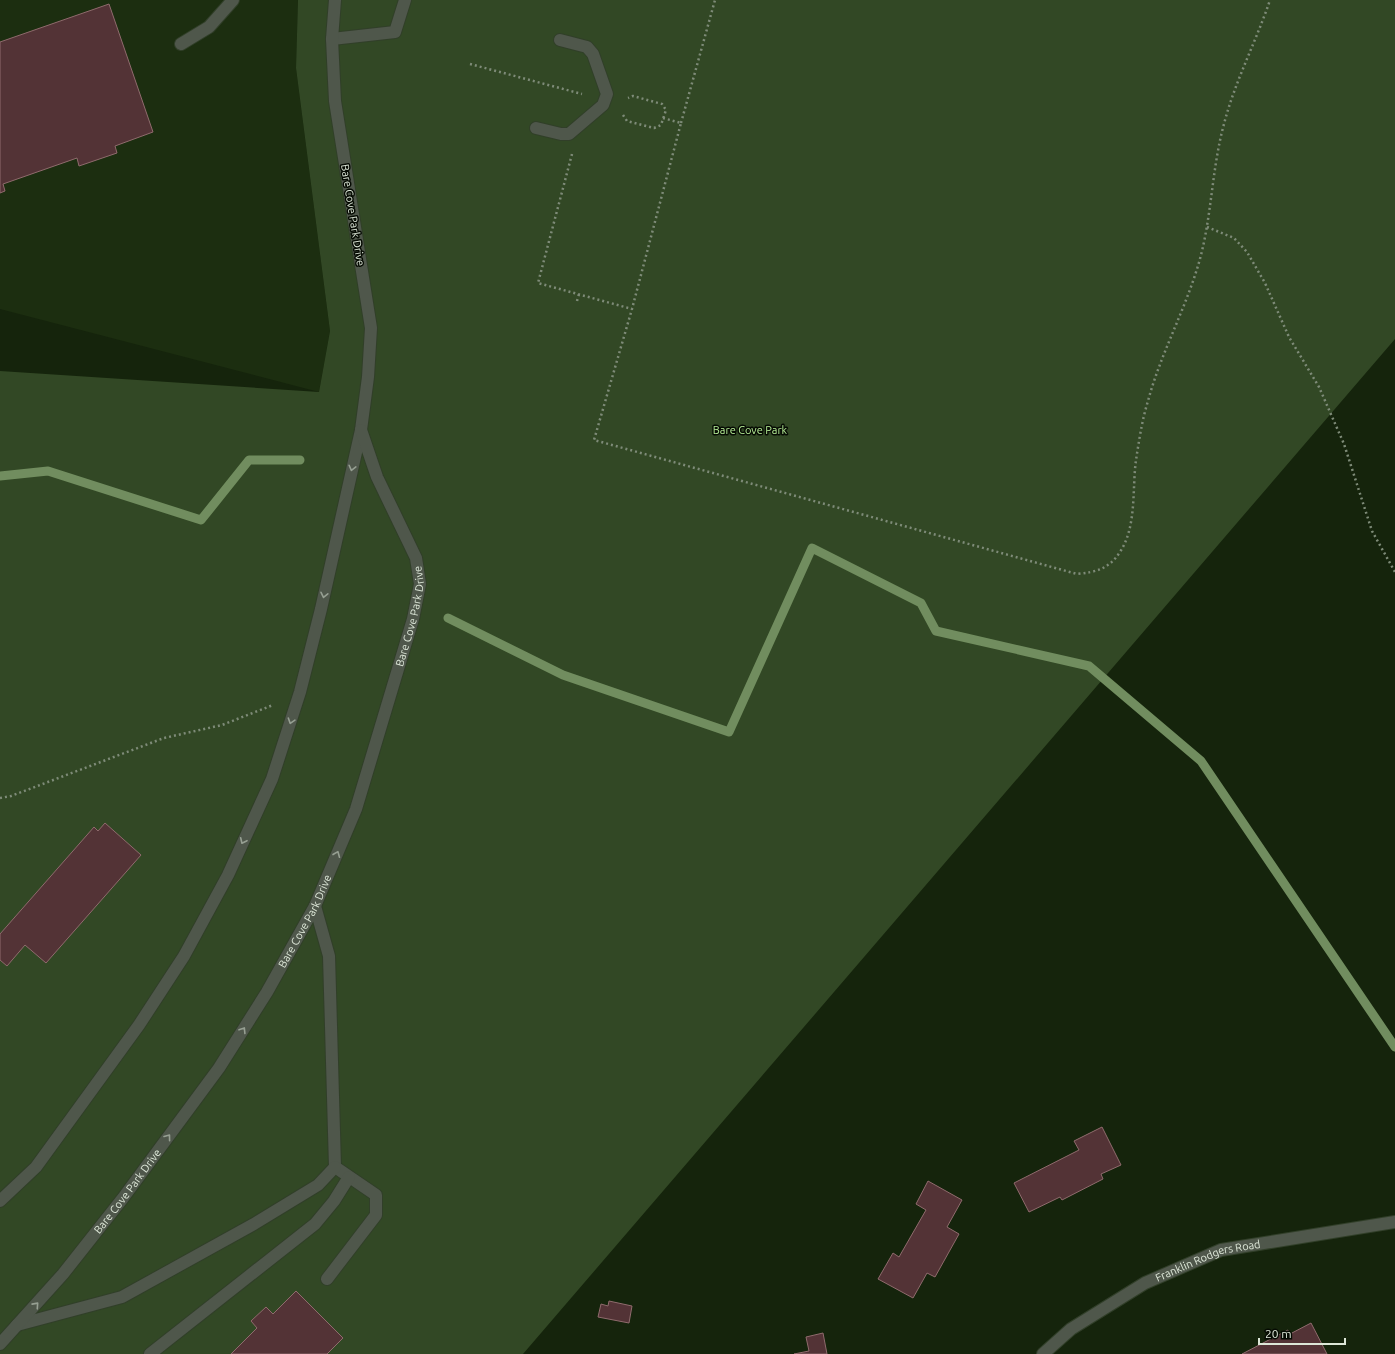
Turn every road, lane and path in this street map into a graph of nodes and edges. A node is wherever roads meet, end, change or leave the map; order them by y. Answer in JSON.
{"nodes":[{"id":1,"x":233,"y":0,"type":"edge"},
{"id":2,"x":335,"y":0,"type":"edge"},
{"id":3,"x":404,"y":0,"type":"edge"},
{"id":4,"x":715,"y":0,"type":"edge"},
{"id":5,"x":1270,"y":0,"type":"edge"},
{"id":6,"x":332,"y":39,"type":"junction"},
{"id":7,"x":560,"y":40,"type":"dead end"},
{"id":8,"x":180,"y":44,"type":"dead end"},
{"id":9,"x":663,"y":118,"type":"dead end"},
{"id":10,"x":681,"y":123,"type":"junction"},
{"id":11,"x":536,"y":128,"type":"dead end"},
{"id":12,"x":575,"y":129,"type":"junction"},
{"id":13,"x":1207,"y":227,"type":"junction"},
{"id":14,"x":579,"y":294,"type":"junction"},
{"id":15,"x":577,"y":301,"type":"dead end"},
{"id":16,"x":632,"y":309,"type":"junction"},
{"id":17,"x":361,"y":430,"type":"junction"},
{"id":18,"x":1395,"y":572,"type":"edge"},
{"id":19,"x":300,"y":692,"type":"junction"},
{"id":20,"x":0,"y":798,"type":"edge"},
{"id":21,"x":315,"y":906,"type":"junction"},
{"id":22,"x":335,"y":1167,"type":"junction"},
{"id":23,"x":349,"y":1177,"type":"junction"},
{"id":24,"x":0,"y":1201,"type":"edge"},
{"id":25,"x":1395,"y":1222,"type":"edge"},
{"id":26,"x":327,"y":1278,"type":"dead end"},
{"id":27,"x":18,"y":1325,"type":"junction"},
{"id":28,"x":0,"y":1344,"type":"edge"},
{"id":29,"x":150,"y":1354,"type":"edge"},
{"id":30,"x":1043,"y":1354,"type":"edge"}],
"edges":[{"from":1,"to":8,"type":"street"},
{"from":2,"to":6,"type":"street","name":"Bare Cove Park Drive"},
{"from":3,"to":6,"type":"street"},
{"from":4,"to":10,"type":"path"},
{"from":5,"to":13,"type":"path"},
{"from":6,"to":17,"type":"street","name":"Bare Cove Park Drive"},
{"from":7,"to":12,"type":"street"},
{"from":9,"to":10,"type":"path"},
{"from":10,"to":16,"type":"path"},
{"from":11,"to":12,"type":"street"},
{"from":12,"to":14,"type":"path"},
{"from":13,"to":16,"type":"path"},
{"from":13,"to":18,"type":"path"},
{"from":14,"to":15,"type":"path"},
{"from":14,"to":16,"type":"path"},
{"from":17,"to":19,"type":"street","name":"Bare Cove Park Drive","one_way":true},
{"from":21,"to":17,"type":"street","name":"Bare Cove Park Drive","one_way":true},
{"from":19,"to":20,"type":"path"},
{"from":19,"to":24,"type":"street","name":"Bare Cove Park Drive","one_way":true},
{"from":21,"to":22,"type":"street"},
{"from":27,"to":21,"type":"street","name":"Bare Cove Park Drive","one_way":true},
{"from":22,"to":23,"type":"street"},
{"from":22,"to":27,"type":"street"},
{"from":23,"to":26,"type":"street"},
{"from":23,"to":29,"type":"street"},
{"from":25,"to":30,"type":"street","name":"Franklin Rodgers Road"},
{"from":27,"to":28,"type":"street","name":"Bare Cove Park Drive"}]}
